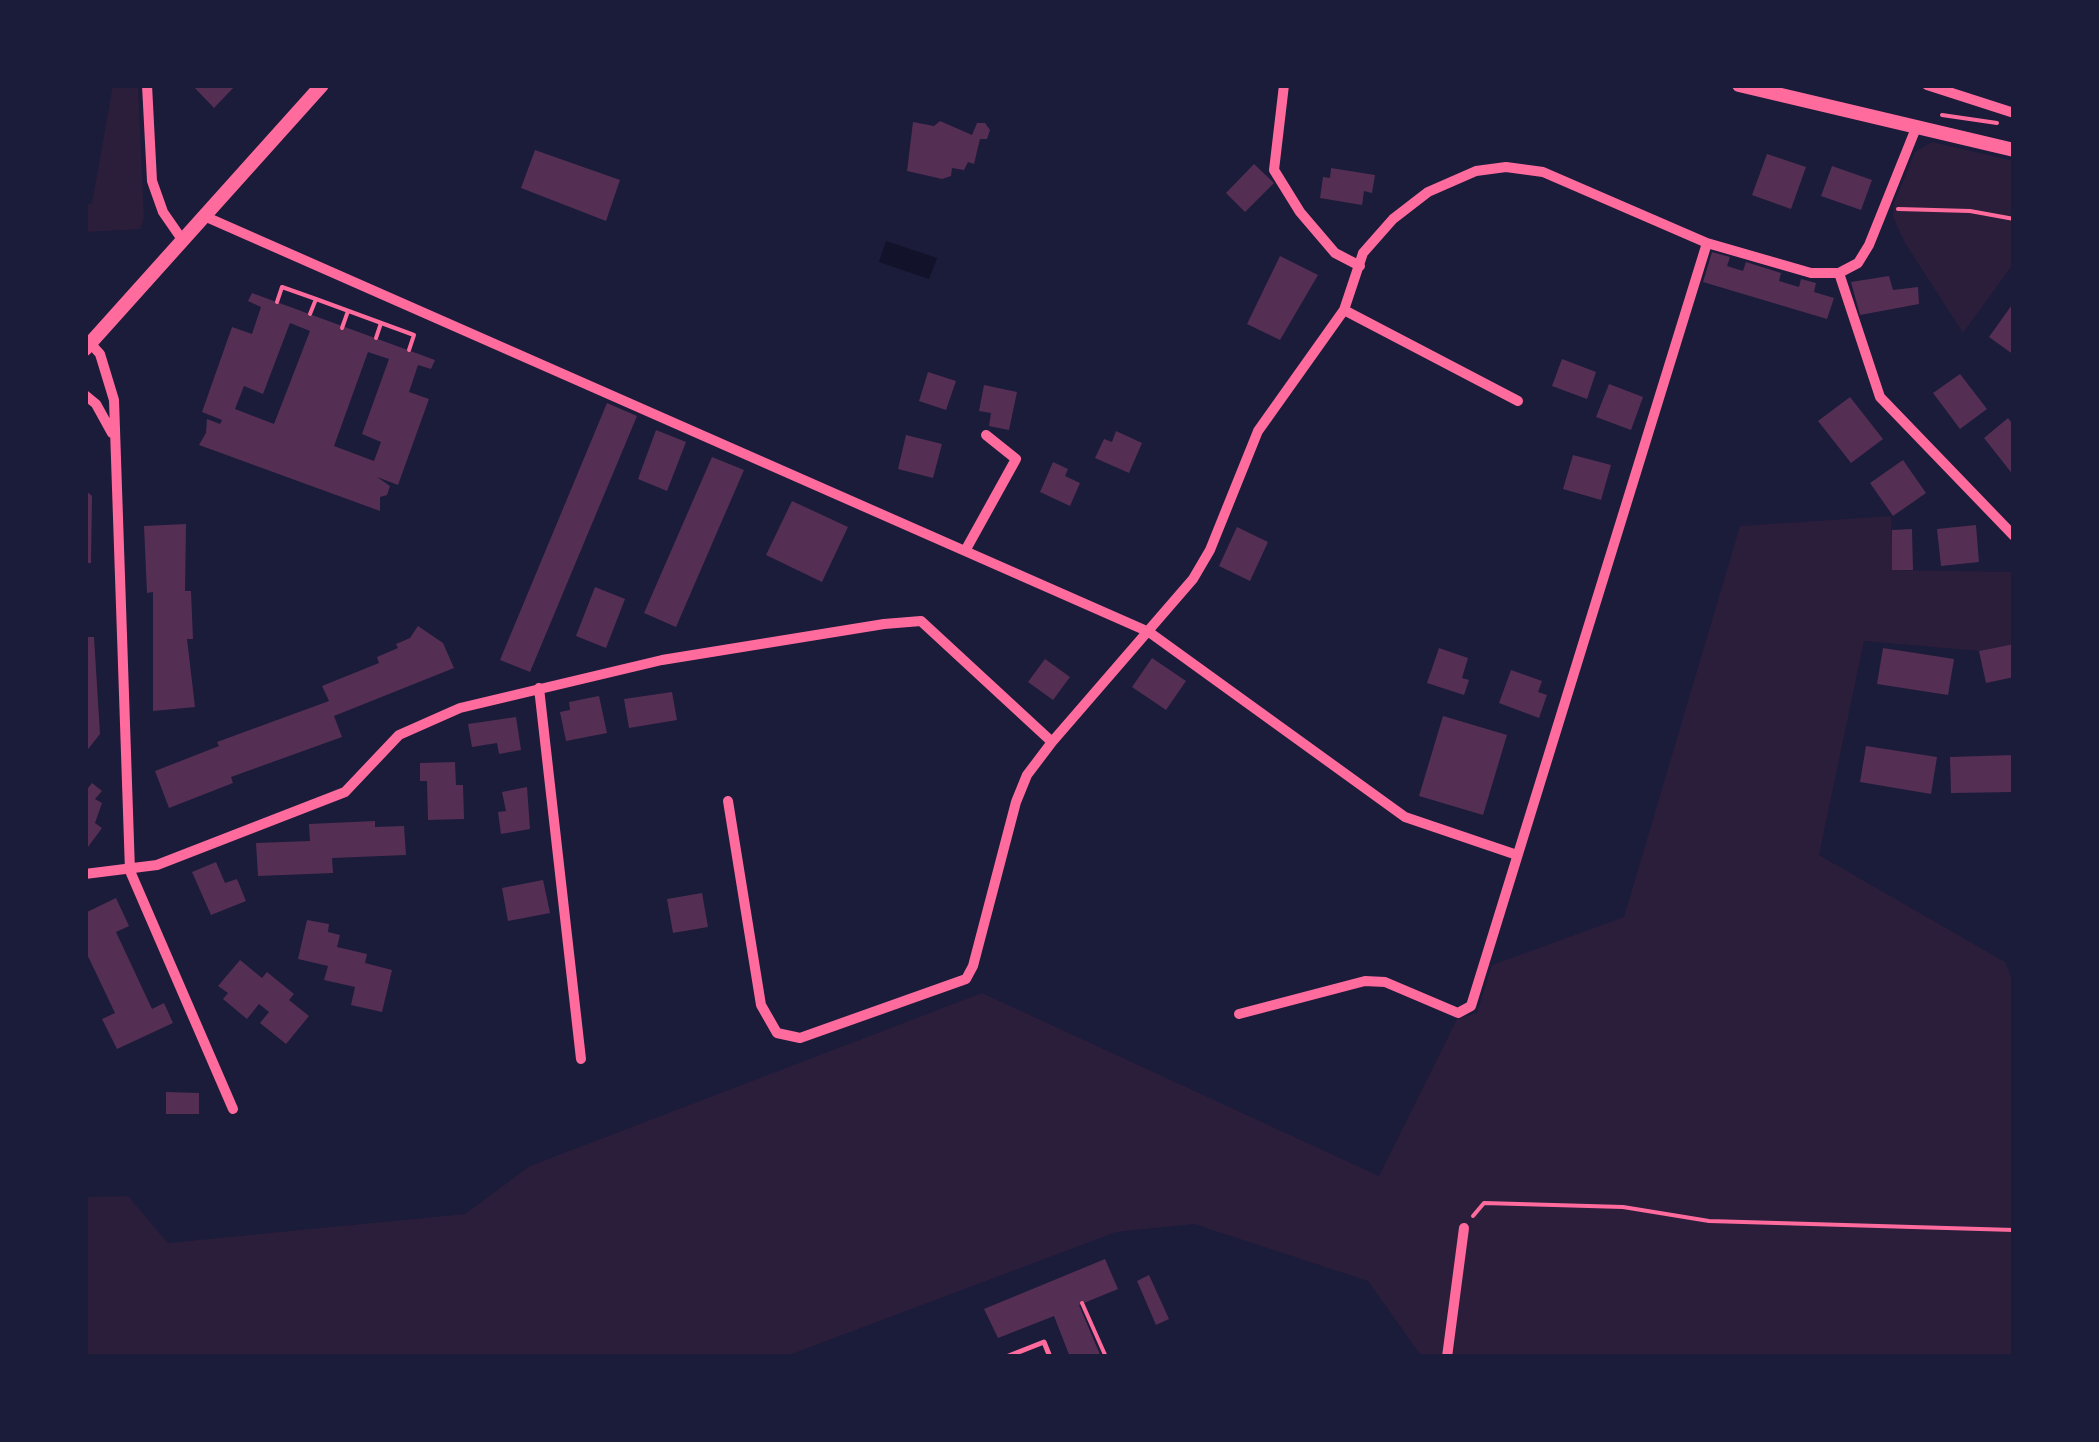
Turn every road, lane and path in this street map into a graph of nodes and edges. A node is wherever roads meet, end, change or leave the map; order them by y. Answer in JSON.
{"nodes":[{"id":1,"x":147,"y":85,"type":"edge"},
{"id":2,"x":322,"y":85,"type":"edge"},
{"id":3,"x":1284,"y":85,"type":"edge"},
{"id":4,"x":1739,"y":85,"type":"edge"},
{"id":5,"x":1927,"y":85,"type":"edge"},
{"id":6,"x":2014,"y":113,"type":"edge"},
{"id":7,"x":1944,"y":124,"type":"dead end"},
{"id":8,"x":2010,"y":125,"type":"dead end"},
{"id":9,"x":1916,"y":128,"type":"junction"},
{"id":10,"x":2014,"y":150,"type":"edge"},
{"id":11,"x":1883,"y":208,"type":"junction"},
{"id":12,"x":204,"y":216,"type":"junction"},
{"id":13,"x":2014,"y":220,"type":"edge"},
{"id":14,"x":181,"y":238,"type":"junction"},
{"id":15,"x":1707,"y":243,"type":"junction"},
{"id":16,"x":1360,"y":266,"type":"junction"},
{"id":17,"x":1838,"y":273,"type":"junction"},
{"id":18,"x":316,"y":299,"type":"junction"},
{"id":19,"x":277,"y":302,"type":"dead end"},
{"id":20,"x":1344,"y":310,"type":"junction"},
{"id":21,"x":348,"y":311,"type":"junction"},
{"id":22,"x":310,"y":314,"type":"dead end"},
{"id":23,"x":381,"y":323,"type":"junction"},
{"id":24,"x":342,"y":328,"type":"dead end"},
{"id":25,"x":376,"y":338,"type":"dead end"},
{"id":26,"x":87,"y":344,"type":"edge"},
{"id":27,"x":409,"y":350,"type":"dead end"},
{"id":28,"x":85,"y":395,"type":"edge"},
{"id":29,"x":1518,"y":401,"type":"dead end"},
{"id":30,"x":113,"y":434,"type":"junction"},
{"id":31,"x":986,"y":435,"type":"dead end"},
{"id":32,"x":2014,"y":536,"type":"edge"},
{"id":33,"x":964,"y":551,"type":"junction"},
{"id":34,"x":1149,"y":632,"type":"junction"},
{"id":35,"x":539,"y":688,"type":"junction"},
{"id":36,"x":1052,"y":742,"type":"junction"},
{"id":37,"x":728,"y":801,"type":"dead end"},
{"id":38,"x":1517,"y":855,"type":"junction"},
{"id":39,"x":130,"y":871,"type":"junction"},
{"id":40,"x":85,"y":874,"type":"edge"},
{"id":41,"x":1239,"y":1014,"type":"dead end"},
{"id":42,"x":582,"y":1059,"type":"dead end"},
{"id":43,"x":233,"y":1110,"type":"dead end"},
{"id":44,"x":1464,"y":1228,"type":"joint"},
{"id":45,"x":2014,"y":1230,"type":"edge"},
{"id":46,"x":1082,"y":1303,"type":"dead end"},
{"id":47,"x":1006,"y":1357,"type":"edge"},
{"id":48,"x":1050,"y":1357,"type":"edge"},
{"id":49,"x":1106,"y":1357,"type":"edge"},
{"id":50,"x":1446,"y":1357,"type":"edge"}],
"edges":[{"from":1,"to":14,"type":"street"},
{"from":2,"to":12,"type":"main road"},
{"from":3,"to":16,"type":"street"},
{"from":4,"to":9,"type":"main road"},
{"from":5,"to":6,"type":"street"},
{"from":7,"to":8,"type":"path"},
{"from":9,"to":10,"type":"main road"},
{"from":9,"to":11,"type":"street"},
{"from":11,"to":13,"type":"path"},
{"from":11,"to":17,"type":"street"},
{"from":12,"to":14,"type":"main road"},
{"from":12,"to":33,"type":"street"},
{"from":14,"to":26,"type":"main road"},
{"from":15,"to":16,"type":"street"},
{"from":15,"to":17,"type":"street"},
{"from":15,"to":38,"type":"street"},
{"from":16,"to":20,"type":"street"},
{"from":17,"to":32,"type":"street"},
{"from":18,"to":19,"type":"path"},
{"from":18,"to":21,"type":"path"},
{"from":18,"to":22,"type":"path"},
{"from":20,"to":29,"type":"street"},
{"from":20,"to":34,"type":"street"},
{"from":21,"to":23,"type":"path"},
{"from":21,"to":24,"type":"path"},
{"from":23,"to":25,"type":"path"},
{"from":23,"to":27,"type":"path"},
{"from":26,"to":30,"type":"street"},
{"from":28,"to":30,"type":"street"},
{"from":30,"to":39,"type":"street"},
{"from":31,"to":33,"type":"street"},
{"from":33,"to":34,"type":"street"},
{"from":34,"to":36,"type":"street"},
{"from":34,"to":38,"type":"street"},
{"from":35,"to":36,"type":"street"},
{"from":35,"to":39,"type":"street"},
{"from":35,"to":42,"type":"street"},
{"from":36,"to":37,"type":"street"},
{"from":38,"to":41,"type":"street"},
{"from":39,"to":40,"type":"street"},
{"from":39,"to":43,"type":"street"},
{"from":44,"to":45,"type":"path"},
{"from":44,"to":50,"type":"street"},
{"from":46,"to":49,"type":"path"},
{"from":47,"to":48,"type":"lane"}]}
